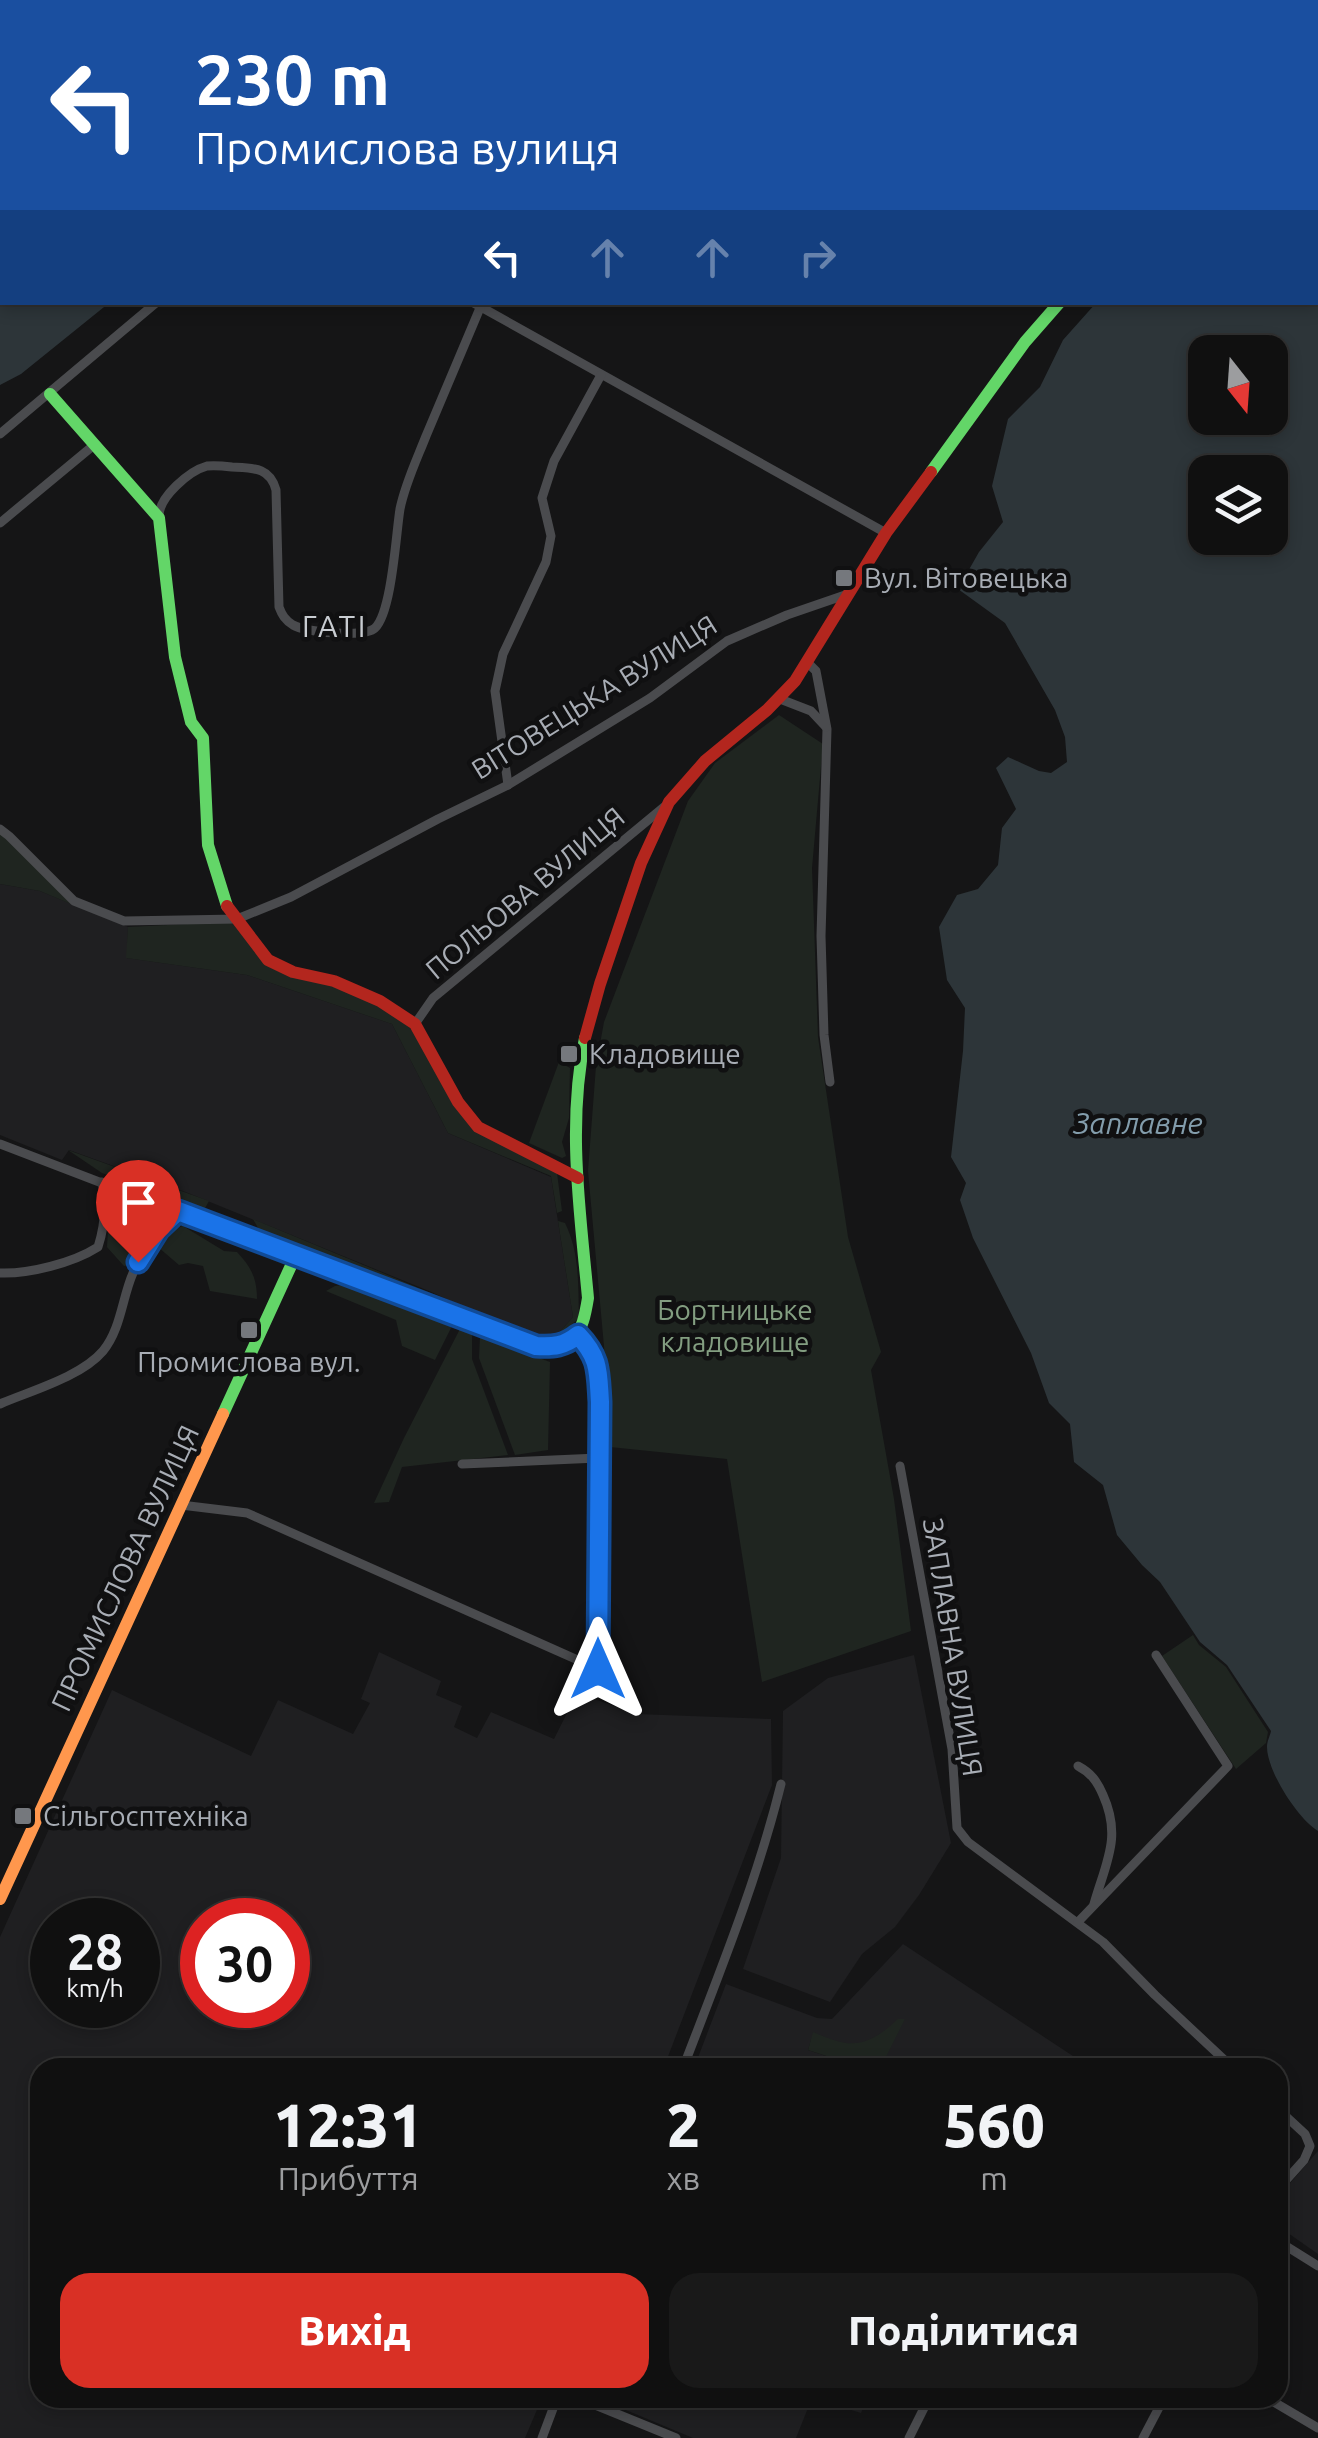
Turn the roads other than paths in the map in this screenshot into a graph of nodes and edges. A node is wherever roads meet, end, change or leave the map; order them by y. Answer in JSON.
{"nodes":[{"id":1,"x":154,"y":305,"type":"edge"},
{"id":2,"x":476,"y":305,"type":"edge"},
{"id":3,"x":1057,"y":305,"type":"edge"},
{"id":4,"x":601,"y":375,"type":"junction"},
{"id":5,"x":50,"y":394,"type":"junction"},
{"id":6,"x":0,"y":434,"type":"edge"},
{"id":7,"x":94,"y":445,"type":"junction"},
{"id":8,"x":159,"y":518,"type":"junction"},
{"id":9,"x":0,"y":524,"type":"edge"},
{"id":10,"x":886,"y":533,"type":"junction"},
{"id":11,"x":848,"y":594,"type":"junction"},
{"id":12,"x":807,"y":662,"type":"junction"},
{"id":13,"x":780,"y":699,"type":"junction"},
{"id":14,"x":828,"y":729,"type":"junction"},
{"id":15,"x":508,"y":786,"type":"junction"},
{"id":16,"x":670,"y":802,"type":"junction"},
{"id":17,"x":0,"y":829,"type":"edge"},
{"id":18,"x":237,"y":920,"type":"junction"},
{"id":19,"x":415,"y":1024,"type":"junction"},
{"id":20,"x":830,"y":1082,"type":"dead end"},
{"id":21,"x":0,"y":1144,"type":"edge"},
{"id":22,"x":578,"y":1178,"type":"junction"},
{"id":23,"x":102,"y":1182,"type":"junction"},
{"id":24,"x":146,"y":1199,"type":"junction"},
{"id":25,"x":106,"y":1202,"type":"junction"},
{"id":26,"x":178,"y":1211,"type":"junction"},
{"id":27,"x":295,"y":1257,"type":"junction"},
{"id":28,"x":0,"y":1273,"type":"edge"},
{"id":29,"x":578,"y":1335,"type":"junction"},
{"id":30,"x":0,"y":1404,"type":"edge"},
{"id":31,"x":598,"y":1458,"type":"junction"},
{"id":32,"x":462,"y":1464,"type":"dead end"},
{"id":33,"x":900,"y":1466,"type":"dead end"},
{"id":34,"x":181,"y":1505,"type":"junction"},
{"id":35,"x":1156,"y":1655,"type":"dead end"},
{"id":36,"x":1078,"y":1766,"type":"dead end"},
{"id":37,"x":781,"y":1784,"type":"dead end"},
{"id":38,"x":0,"y":1899,"type":"edge"},
{"id":39,"x":1093,"y":1906,"type":"junction"},
{"id":40,"x":1078,"y":1922,"type":"junction"},
{"id":41,"x":687,"y":2058,"type":"edge"},
{"id":42,"x":1222,"y":2058,"type":"edge"},
{"id":43,"x":1288,"y":2119,"type":"edge"},
{"id":44,"x":1288,"y":2178,"type":"edge"},
{"id":45,"x":1288,"y":2247,"type":"edge"},
{"id":46,"x":1318,"y":2266,"type":"edge"},
{"id":47,"x":553,"y":2408,"type":"edge"},
{"id":48,"x":602,"y":2408,"type":"edge"},
{"id":49,"x":923,"y":2408,"type":"edge"},
{"id":50,"x":1159,"y":2408,"type":"edge"},
{"id":51,"x":1284,"y":2408,"type":"edge"},
{"id":52,"x":1318,"y":2428,"type":"edge"},
{"id":53,"x":542,"y":2438,"type":"edge"},
{"id":54,"x":674,"y":2438,"type":"edge"},
{"id":55,"x":909,"y":2438,"type":"edge"},
{"id":56,"x":1144,"y":2438,"type":"edge"}],
"edges":[{"from":1,"to":5,"type":"street"},
{"from":2,"to":4,"type":"street"},
{"from":2,"to":8,"type":"street"},
{"from":3,"to":10,"type":"street"},
{"from":4,"to":10,"type":"street"},
{"from":4,"to":15,"type":"street"},
{"from":5,"to":6,"type":"street"},
{"from":5,"to":7,"type":"street"},
{"from":7,"to":8,"type":"street"},
{"from":7,"to":9,"type":"street"},
{"from":8,"to":18,"type":"street"},
{"from":10,"to":11,"type":"street"},
{"from":11,"to":12,"type":"street"},
{"from":11,"to":15,"type":"street","name":"ВІТОВЕЦЬКА ВУЛИЦЯ"},
{"from":12,"to":13,"type":"street"},
{"from":12,"to":14,"type":"street"},
{"from":13,"to":14,"type":"street"},
{"from":13,"to":16,"type":"street"},
{"from":14,"to":20,"type":"street"},
{"from":15,"to":18,"type":"street","name":"ВІТОВЕЦЬКА ВУЛИЦЯ"},
{"from":16,"to":19,"type":"street","name":"ПОЛЬОВА ВУЛИЦЯ"},
{"from":16,"to":22,"type":"street"},
{"from":17,"to":18,"type":"street","name":"ВІТОВЕЦЬКА ВУЛИЦЯ"},
{"from":18,"to":19,"type":"street"},
{"from":19,"to":22,"type":"street"},
{"from":21,"to":23,"type":"street"},
{"from":22,"to":29,"type":"street"},
{"from":23,"to":24,"type":"street"},
{"from":23,"to":25,"type":"street"},
{"from":24,"to":25,"type":"street"},
{"from":24,"to":26,"type":"street"},
{"from":25,"to":28,"type":"street"},
{"from":26,"to":27,"type":"street"},
{"from":26,"to":30,"type":"street"},
{"from":27,"to":29,"type":"street"},
{"from":27,"to":34,"type":"street","name":"ПРОМИСЛОВА ВУЛИЦЯ"},
{"from":29,"to":31,"type":"street"},
{"from":31,"to":32,"type":"street"},
{"from":31,"to":34,"type":"street"},
{"from":33,"to":40,"type":"street","name":"ЗАПЛАВНА ВУЛИЦЯ"},
{"from":34,"to":38,"type":"street","name":"ПРОМИСЛОВА ВУЛИЦЯ"},
{"from":35,"to":39,"type":"street"},
{"from":36,"to":39,"type":"street"},
{"from":37,"to":41,"type":"street"},
{"from":39,"to":40,"type":"street"},
{"from":40,"to":42,"type":"street","name":"ЗАПЛАВНА ВУЛИЦЯ"},
{"from":43,"to":44,"type":"street"},
{"from":45,"to":46,"type":"street"},
{"from":47,"to":53,"type":"street"},
{"from":48,"to":54,"type":"street"},
{"from":49,"to":55,"type":"street"},
{"from":50,"to":56,"type":"street"},
{"from":51,"to":52,"type":"street"}]}
